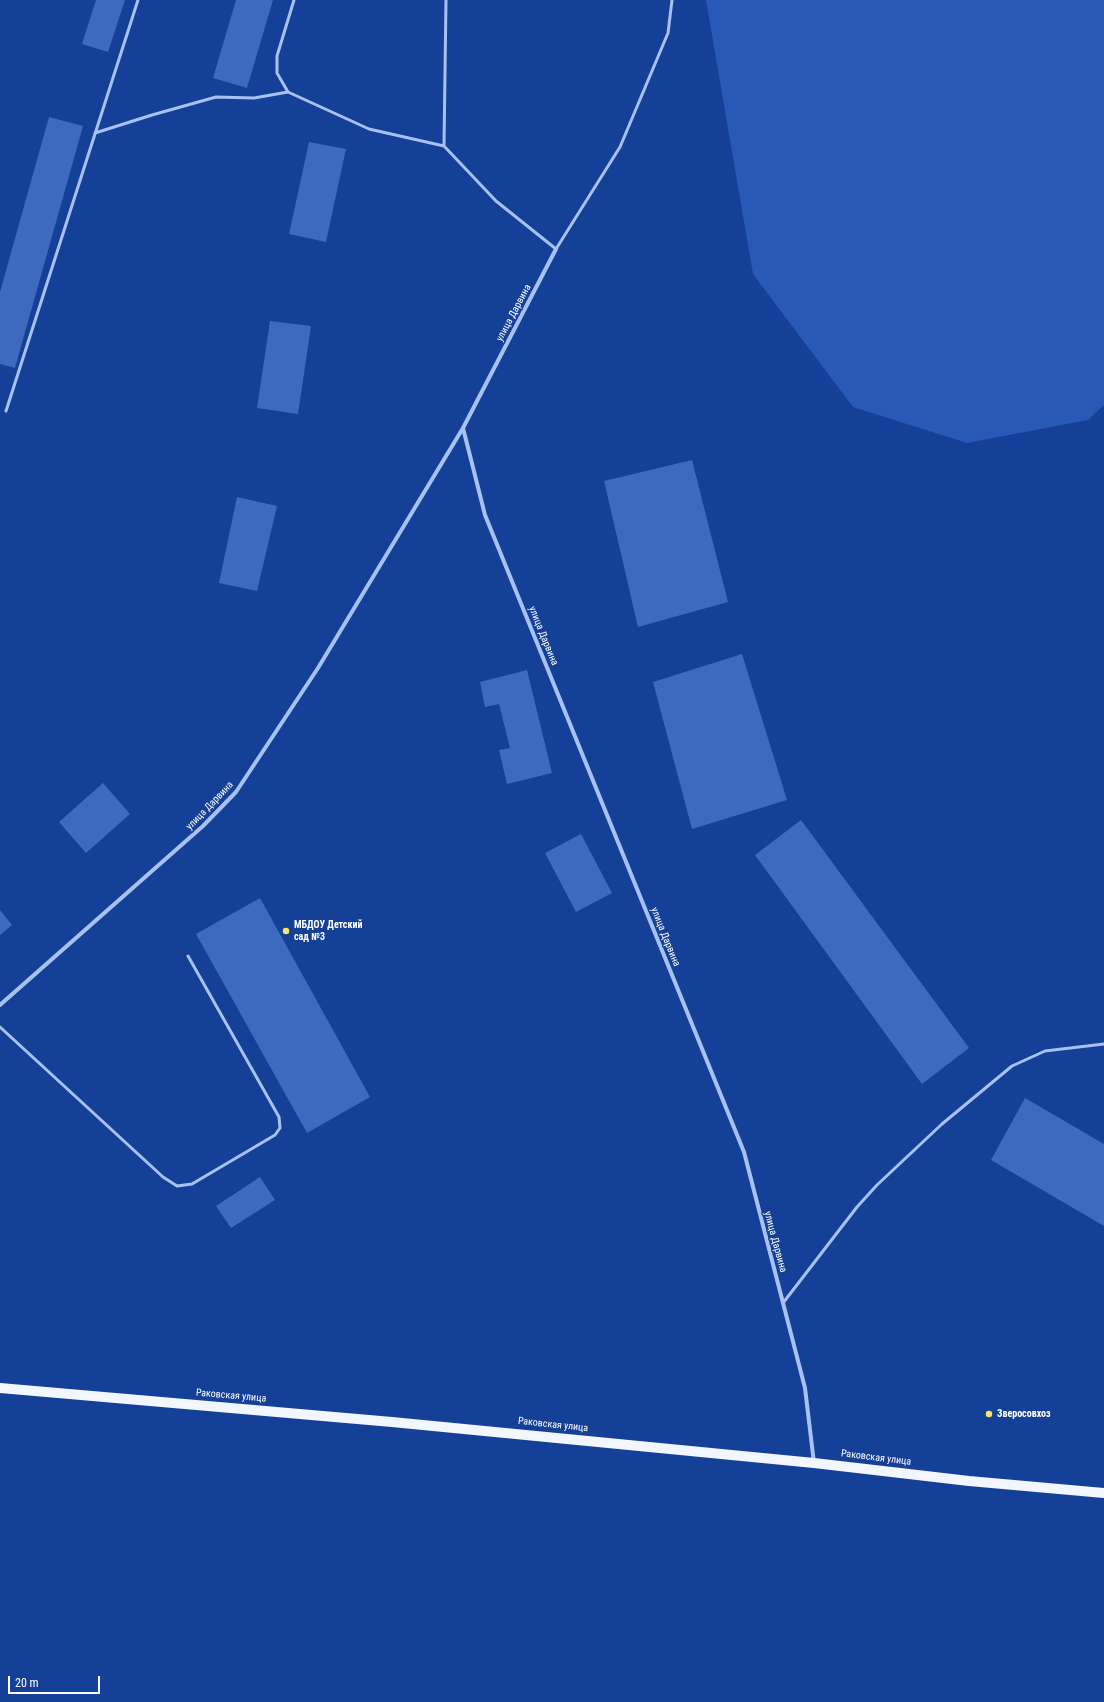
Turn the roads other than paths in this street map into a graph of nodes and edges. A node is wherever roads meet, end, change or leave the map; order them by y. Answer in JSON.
{"nodes":[{"id":1,"x":138,"y":0,"type":"edge"},
{"id":2,"x":294,"y":0,"type":"edge"},
{"id":3,"x":446,"y":0,"type":"edge"},
{"id":4,"x":672,"y":0,"type":"edge"},
{"id":5,"x":288,"y":92,"type":"junction"},
{"id":6,"x":96,"y":133,"type":"junction"},
{"id":7,"x":444,"y":146,"type":"junction"},
{"id":8,"x":556,"y":249,"type":"junction"},
{"id":9,"x":6,"y":411,"type":"dead end"},
{"id":10,"x":463,"y":428,"type":"junction"},
{"id":11,"x":188,"y":956,"type":"dead end"},
{"id":12,"x":0,"y":1005,"type":"edge"},
{"id":13,"x":0,"y":1027,"type":"edge"},
{"id":14,"x":1104,"y":1044,"type":"edge"},
{"id":15,"x":783,"y":1303,"type":"junction"},
{"id":16,"x":0,"y":1388,"type":"edge"},
{"id":17,"x":814,"y":1463,"type":"junction"},
{"id":18,"x":1104,"y":1493,"type":"edge"}],
"edges":[{"from":1,"to":6,"type":"lane"},
{"from":2,"to":5,"type":"lane"},
{"from":3,"to":7,"type":"lane"},
{"from":4,"to":8,"type":"lane"},
{"from":5,"to":6,"type":"lane"},
{"from":5,"to":7,"type":"lane"},
{"from":6,"to":9,"type":"lane"},
{"from":7,"to":8,"type":"lane"},
{"from":8,"to":10,"type":"street","name":"улица Дарвина"},
{"from":10,"to":12,"type":"street","name":"улица Дарвина"},
{"from":10,"to":15,"type":"street","name":"улица Дарвина"},
{"from":11,"to":13,"type":"lane"},
{"from":14,"to":15,"type":"lane"},
{"from":15,"to":17,"type":"street","name":"улица Дарвина"},
{"from":16,"to":17,"type":"main road","name":"Раковская улица"},
{"from":17,"to":18,"type":"main road","name":"Раковская улица"}]}
